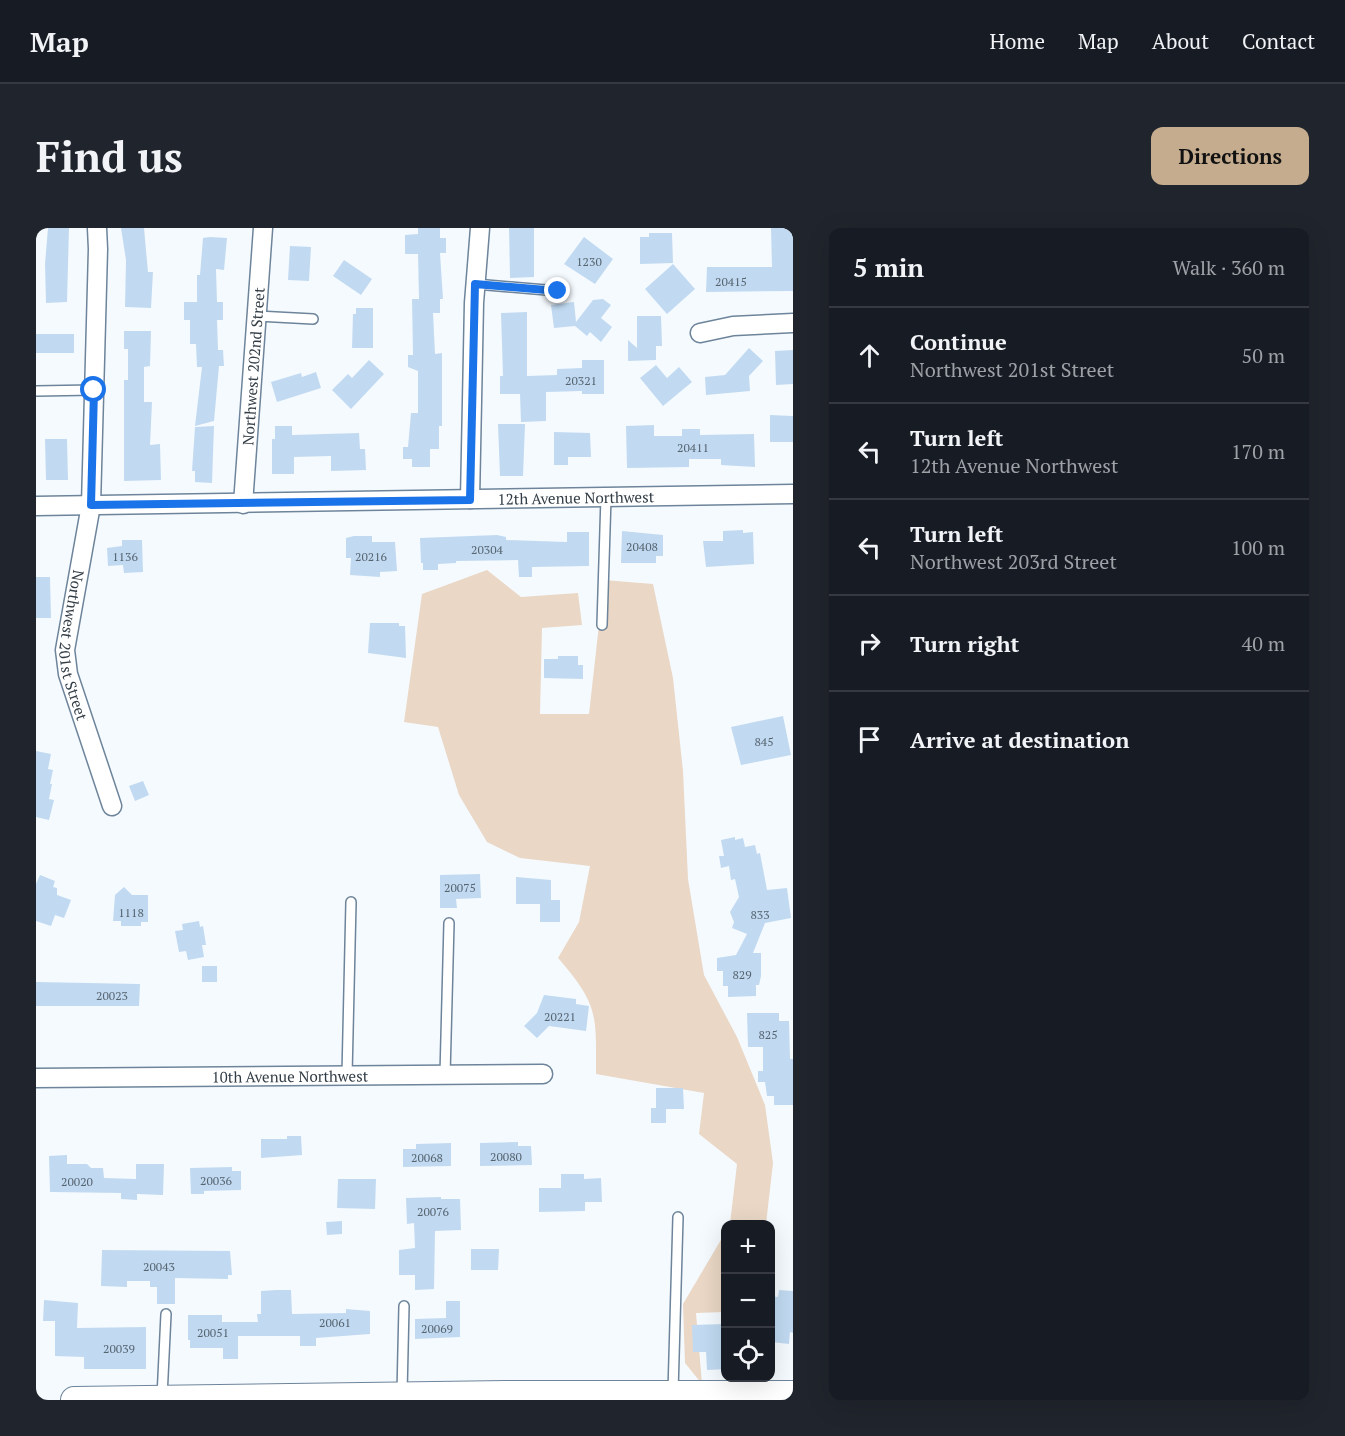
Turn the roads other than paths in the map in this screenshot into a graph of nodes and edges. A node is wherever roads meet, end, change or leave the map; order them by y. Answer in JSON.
{"nodes":[{"id":1,"x":97,"y":228,"type":"edge"},
{"id":2,"x":263,"y":228,"type":"edge"},
{"id":3,"x":480,"y":228,"type":"edge"},
{"id":4,"x":475,"y":284,"type":"junction"},
{"id":5,"x":558,"y":291,"type":"dead end"},
{"id":6,"x":257,"y":316,"type":"junction"},
{"id":7,"x":313,"y":319,"type":"dead end"},
{"id":8,"x":793,"y":323,"type":"edge"},
{"id":9,"x":700,"y":333,"type":"dead end"},
{"id":10,"x":94,"y":390,"type":"junction"},
{"id":11,"x":36,"y":391,"type":"edge"},
{"id":12,"x":793,"y":494,"type":"edge"},
{"id":13,"x":606,"y":497,"type":"junction"},
{"id":14,"x":470,"y":500,"type":"junction"},
{"id":15,"x":243,"y":504,"type":"junction"},
{"id":16,"x":91,"y":505,"type":"junction"},
{"id":17,"x":36,"y":506,"type":"edge"},
{"id":18,"x":602,"y":625,"type":"dead end"},
{"id":19,"x":112,"y":806,"type":"dead end"},
{"id":20,"x":351,"y":902,"type":"dead end"},
{"id":21,"x":449,"y":923,"type":"dead end"},
{"id":22,"x":543,"y":1074,"type":"dead end"},
{"id":23,"x":347,"y":1075,"type":"junction"},
{"id":24,"x":445,"y":1075,"type":"junction"},
{"id":25,"x":36,"y":1078,"type":"edge"},
{"id":26,"x":678,"y":1217,"type":"dead end"},
{"id":27,"x":404,"y":1306,"type":"dead end"},
{"id":28,"x":166,"y":1314,"type":"dead end"},
{"id":29,"x":793,"y":1394,"type":"edge"},
{"id":30,"x":672,"y":1395,"type":"junction"},
{"id":31,"x":402,"y":1396,"type":"junction"},
{"id":32,"x":499,"y":1397,"type":"edge"},
{"id":33,"x":162,"y":1399,"type":"edge"},
{"id":34,"x":239,"y":1399,"type":"edge"},
{"id":35,"x":74,"y":1400,"type":"edge"}],
"edges":[{"from":1,"to":10,"type":"street","name":"Northwest 201st Street"},
{"from":2,"to":6,"type":"street","name":"Northwest 202nd Street"},
{"from":3,"to":4,"type":"street"},
{"from":4,"to":5,"type":"lane"},
{"from":4,"to":14,"type":"street"},
{"from":6,"to":7,"type":"lane"},
{"from":6,"to":15,"type":"street","name":"Northwest 202nd Street"},
{"from":8,"to":9,"type":"street"},
{"from":10,"to":11,"type":"lane"},
{"from":10,"to":16,"type":"street","name":"Northwest 201st Street"},
{"from":12,"to":13,"type":"street","name":"12th Avenue Northwest"},
{"from":13,"to":14,"type":"street","name":"12th Avenue Northwest"},
{"from":13,"to":18,"type":"lane"},
{"from":14,"to":15,"type":"street","name":"12th Avenue Northwest"},
{"from":15,"to":16,"type":"street","name":"12th Avenue Northwest"},
{"from":16,"to":17,"type":"street","name":"12th Avenue Northwest"},
{"from":16,"to":19,"type":"street","name":"Northwest 201st Street"},
{"from":20,"to":23,"type":"lane"},
{"from":21,"to":24,"type":"lane"},
{"from":22,"to":24,"type":"street","name":"10th Avenue Northwest"},
{"from":23,"to":24,"type":"street","name":"10th Avenue Northwest"},
{"from":23,"to":25,"type":"street","name":"10th Avenue Northwest"},
{"from":26,"to":30,"type":"lane"},
{"from":27,"to":31,"type":"lane"},
{"from":28,"to":33,"type":"lane"},
{"from":29,"to":30,"type":"main road"},
{"from":30,"to":32,"type":"main road"},
{"from":31,"to":32,"type":"main road"},
{"from":31,"to":34,"type":"main road"},
{"from":33,"to":34,"type":"main road"},
{"from":33,"to":35,"type":"main road"}]}
